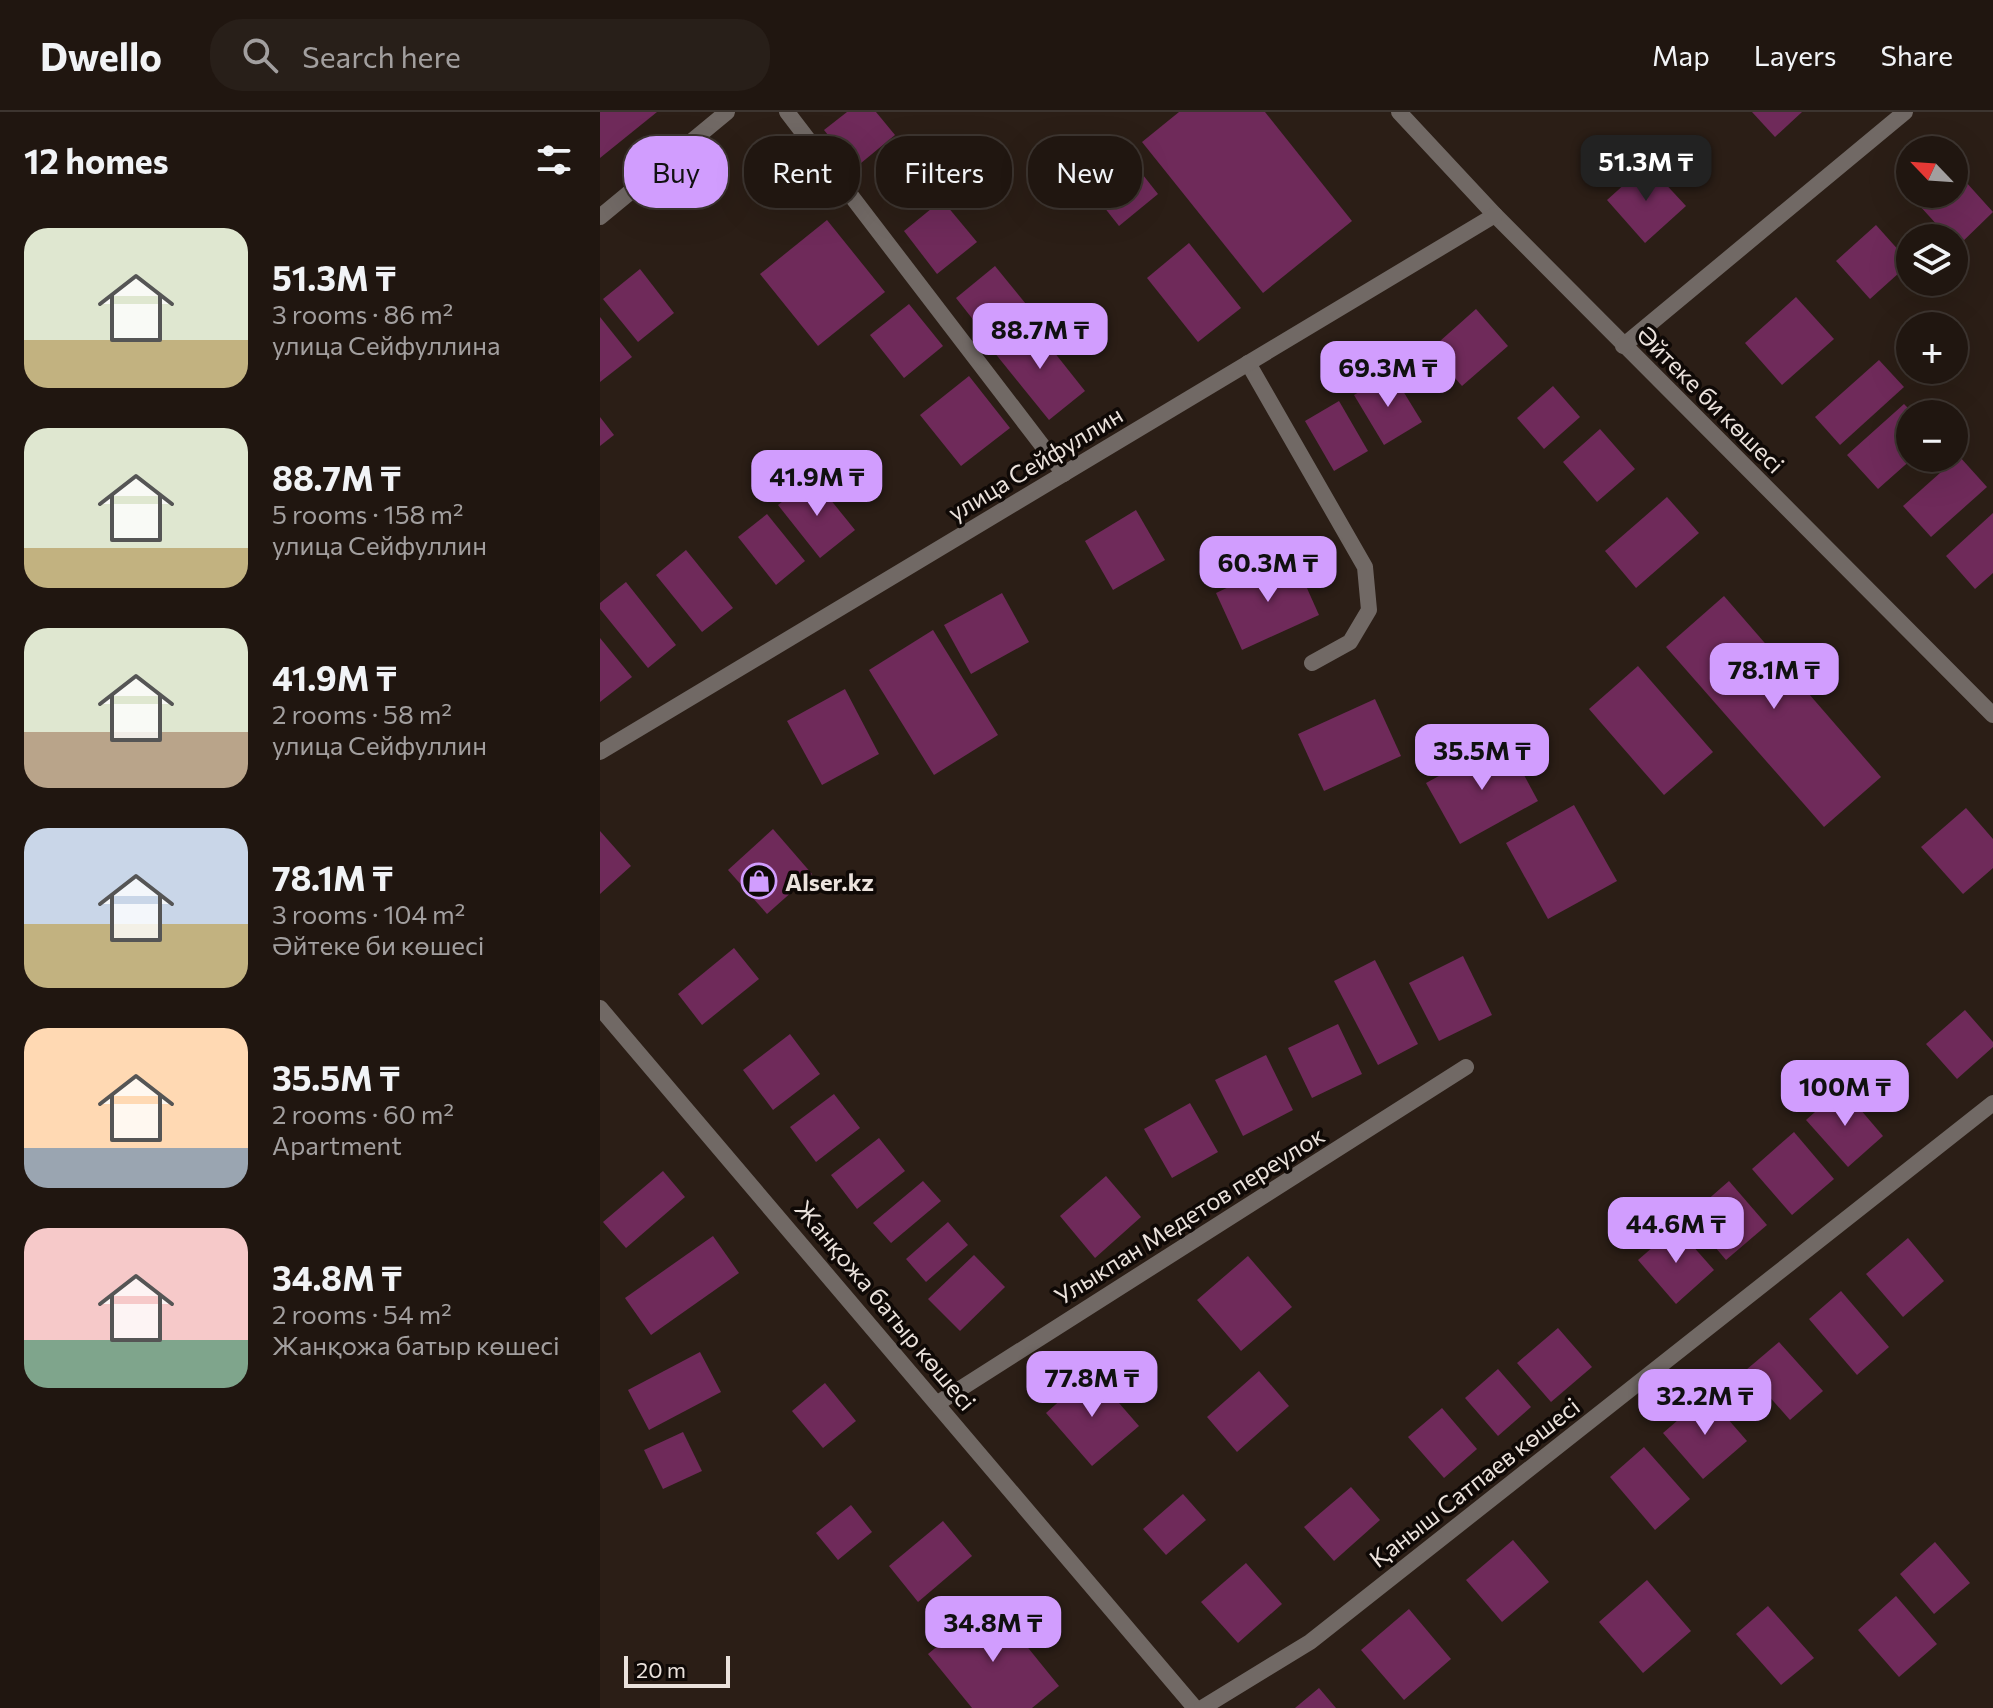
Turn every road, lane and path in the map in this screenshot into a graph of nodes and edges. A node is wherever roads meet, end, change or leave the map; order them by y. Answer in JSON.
{"nodes":[{"id":1,"x":727,"y":112,"type":"edge"},
{"id":2,"x":787,"y":112,"type":"edge"},
{"id":3,"x":1399,"y":112,"type":"edge"},
{"id":4,"x":1905,"y":112,"type":"edge"},
{"id":5,"x":1495,"y":215,"type":"junction"},
{"id":6,"x":600,"y":217,"type":"edge"},
{"id":7,"x":1623,"y":346,"type":"junction"},
{"id":8,"x":1248,"y":363,"type":"junction"},
{"id":9,"x":1064,"y":474,"type":"junction"},
{"id":10,"x":1312,"y":663,"type":"dead end"},
{"id":11,"x":1993,"y":715,"type":"edge"},
{"id":12,"x":600,"y":752,"type":"edge"},
{"id":13,"x":600,"y":1008,"type":"edge"},
{"id":14,"x":1466,"y":1067,"type":"dead end"},
{"id":15,"x":1993,"y":1103,"type":"edge"},
{"id":16,"x":938,"y":1403,"type":"junction"},
{"id":17,"x":1195,"y":1708,"type":"edge"},
{"id":18,"x":1202,"y":1708,"type":"edge"}],
"edges":[{"from":1,"to":6,"type":"street"},
{"from":2,"to":9,"type":"street"},
{"from":3,"to":5,"type":"street","name":"Әйтеке би көшесі"},
{"from":4,"to":7,"type":"street"},
{"from":5,"to":7,"type":"street","name":"Әйтеке би көшесі"},
{"from":5,"to":8,"type":"street","name":"улица Сейфуллин"},
{"from":7,"to":11,"type":"street","name":"Әйтеке би көшесі"},
{"from":8,"to":9,"type":"street","name":"улица Сейфуллин"},
{"from":8,"to":10,"type":"street"},
{"from":9,"to":12,"type":"street","name":"улица Сейфуллин"},
{"from":13,"to":16,"type":"street","name":"Жанқожа батыр көшесі"},
{"from":14,"to":16,"type":"street","name":"Улыкпан Медетов переулок"},
{"from":15,"to":18,"type":"street","name":"Қаныш Сатпаев көшесі"},
{"from":16,"to":17,"type":"street","name":"Жанқожа батыр көшесі"}]}
